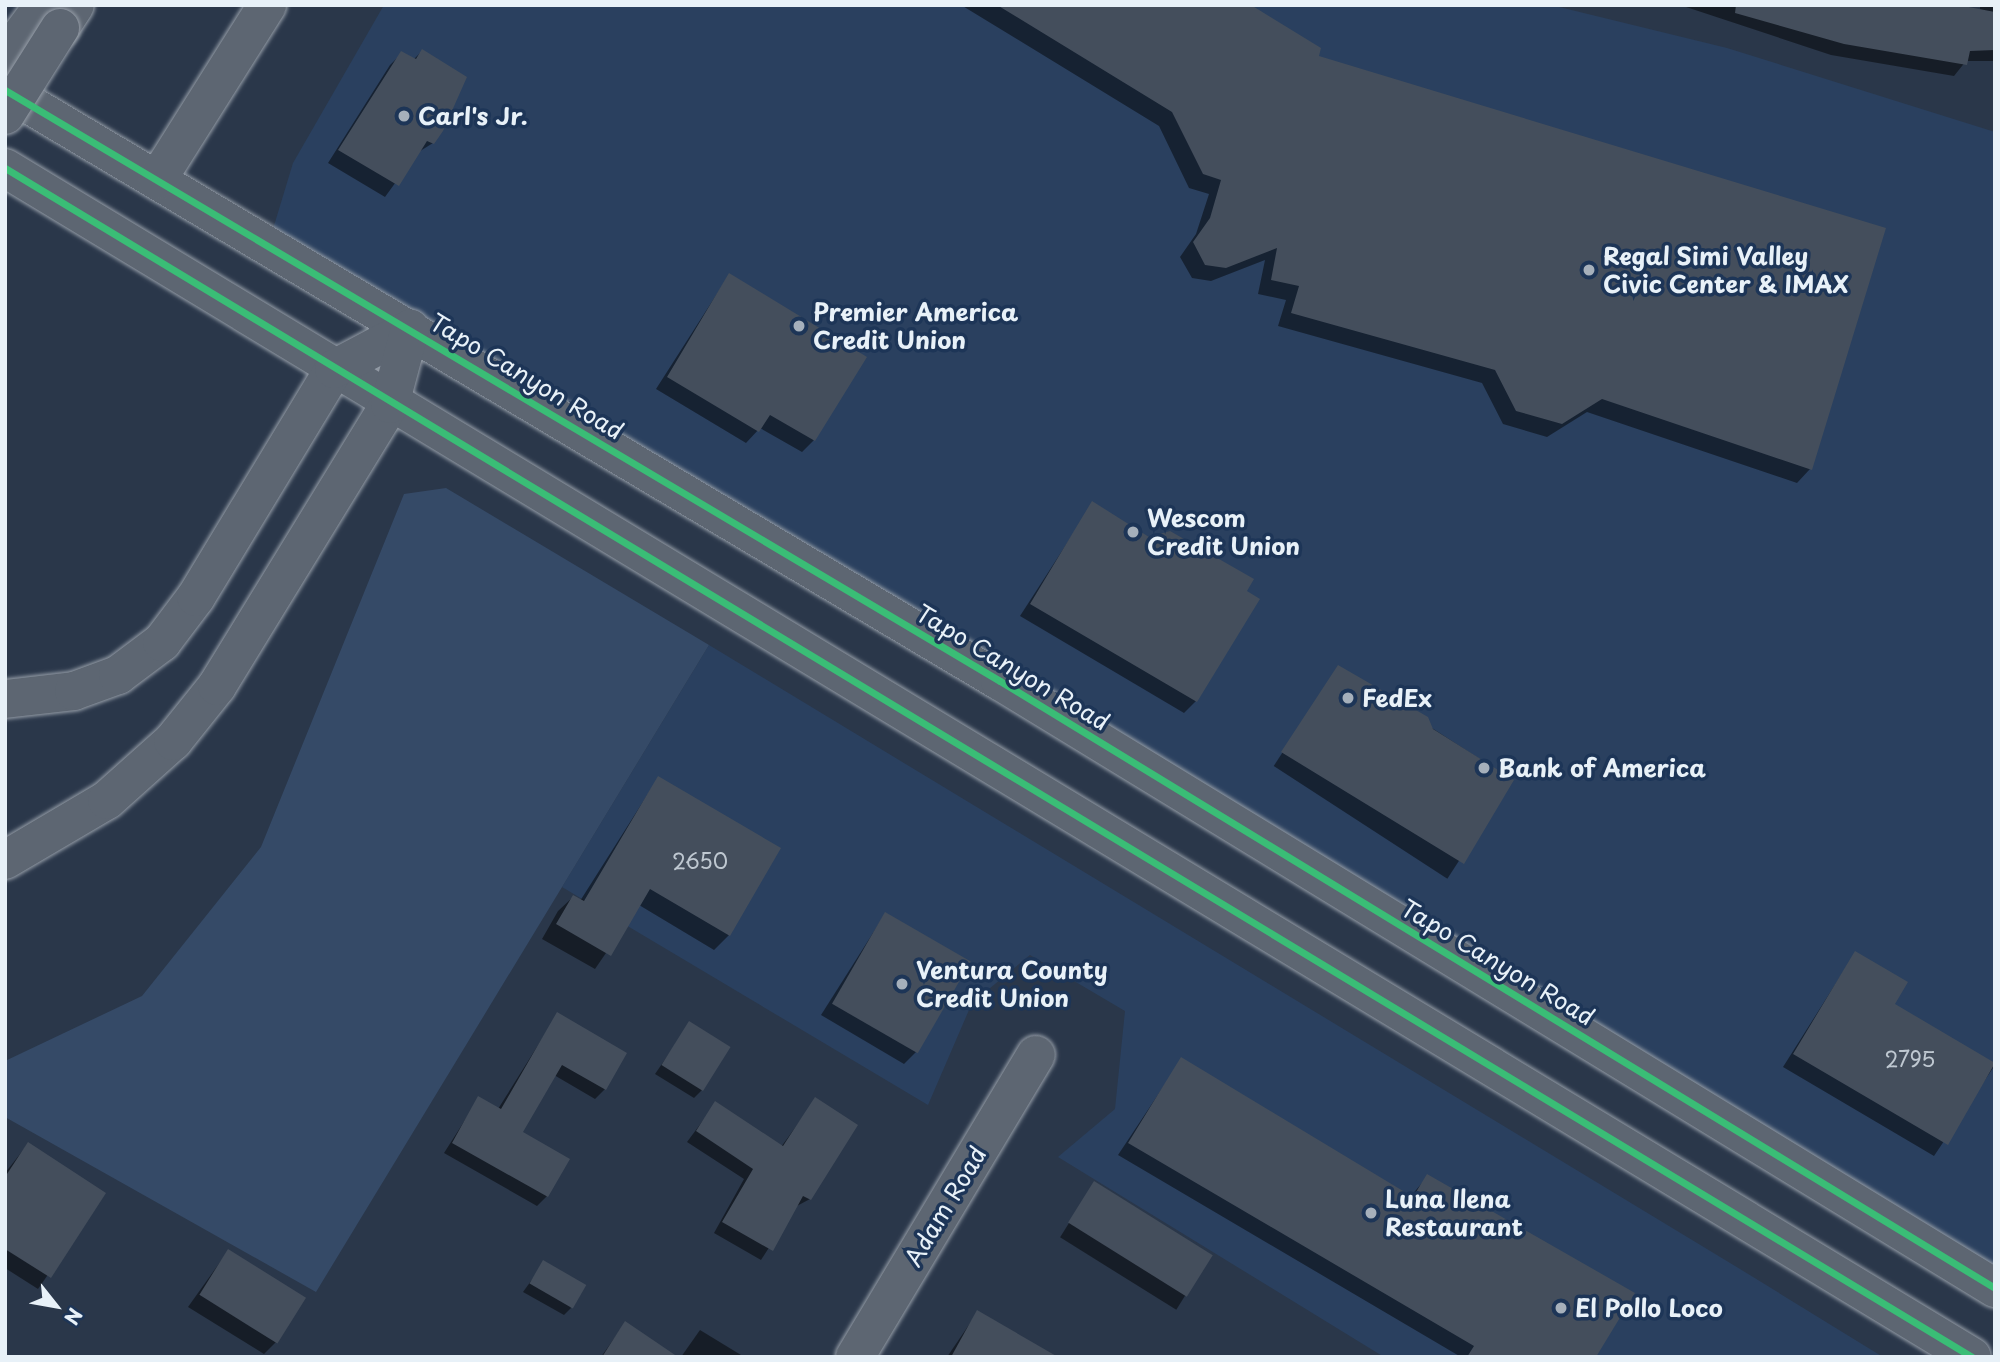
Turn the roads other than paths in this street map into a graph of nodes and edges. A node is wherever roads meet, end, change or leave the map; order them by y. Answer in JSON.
{"nodes":[{"id":1,"x":267,"y":5,"type":"edge"},
{"id":2,"x":54,"y":13,"type":"edge"},
{"id":3,"x":5,"y":57,"type":"edge"},
{"id":4,"x":5,"y":90,"type":"edge"},
{"id":5,"x":5,"y":115,"type":"edge"},
{"id":6,"x":5,"y":168,"type":"edge"},
{"id":7,"x":158,"y":180,"type":"junction"},
{"id":8,"x":410,"y":329,"type":"junction"},
{"id":9,"x":334,"y":369,"type":"junction"},
{"id":10,"x":390,"y":404,"type":"junction"},
{"id":11,"x":5,"y":699,"type":"edge"},
{"id":12,"x":5,"y":860,"type":"edge"},
{"id":13,"x":1036,"y":1055,"type":"dead end"},
{"id":14,"x":1995,"y":1288,"type":"edge"},
{"id":15,"x":855,"y":1357,"type":"edge"},
{"id":16,"x":1972,"y":1357,"type":"edge"}],
"edges":[{"from":1,"to":7,"type":"main road"},
{"from":2,"to":3,"type":"main road"},
{"from":2,"to":5,"type":"main road","bridge":true},
{"from":4,"to":7,"type":"main road","name":"Tapo Canyon Road"},
{"from":6,"to":9,"type":"main road"},
{"from":7,"to":8,"type":"main road","name":"Tapo Canyon Road"},
{"from":8,"to":9,"type":"main road"},
{"from":8,"to":10,"type":"main road"},
{"from":8,"to":14,"type":"main road","name":"Tapo Canyon Road"},
{"from":9,"to":10,"type":"main road"},
{"from":9,"to":11,"type":"main road"},
{"from":10,"to":12,"type":"main road"},
{"from":10,"to":16,"type":"main road"},
{"from":13,"to":15,"type":"main road","name":"Adam Road"}]}
